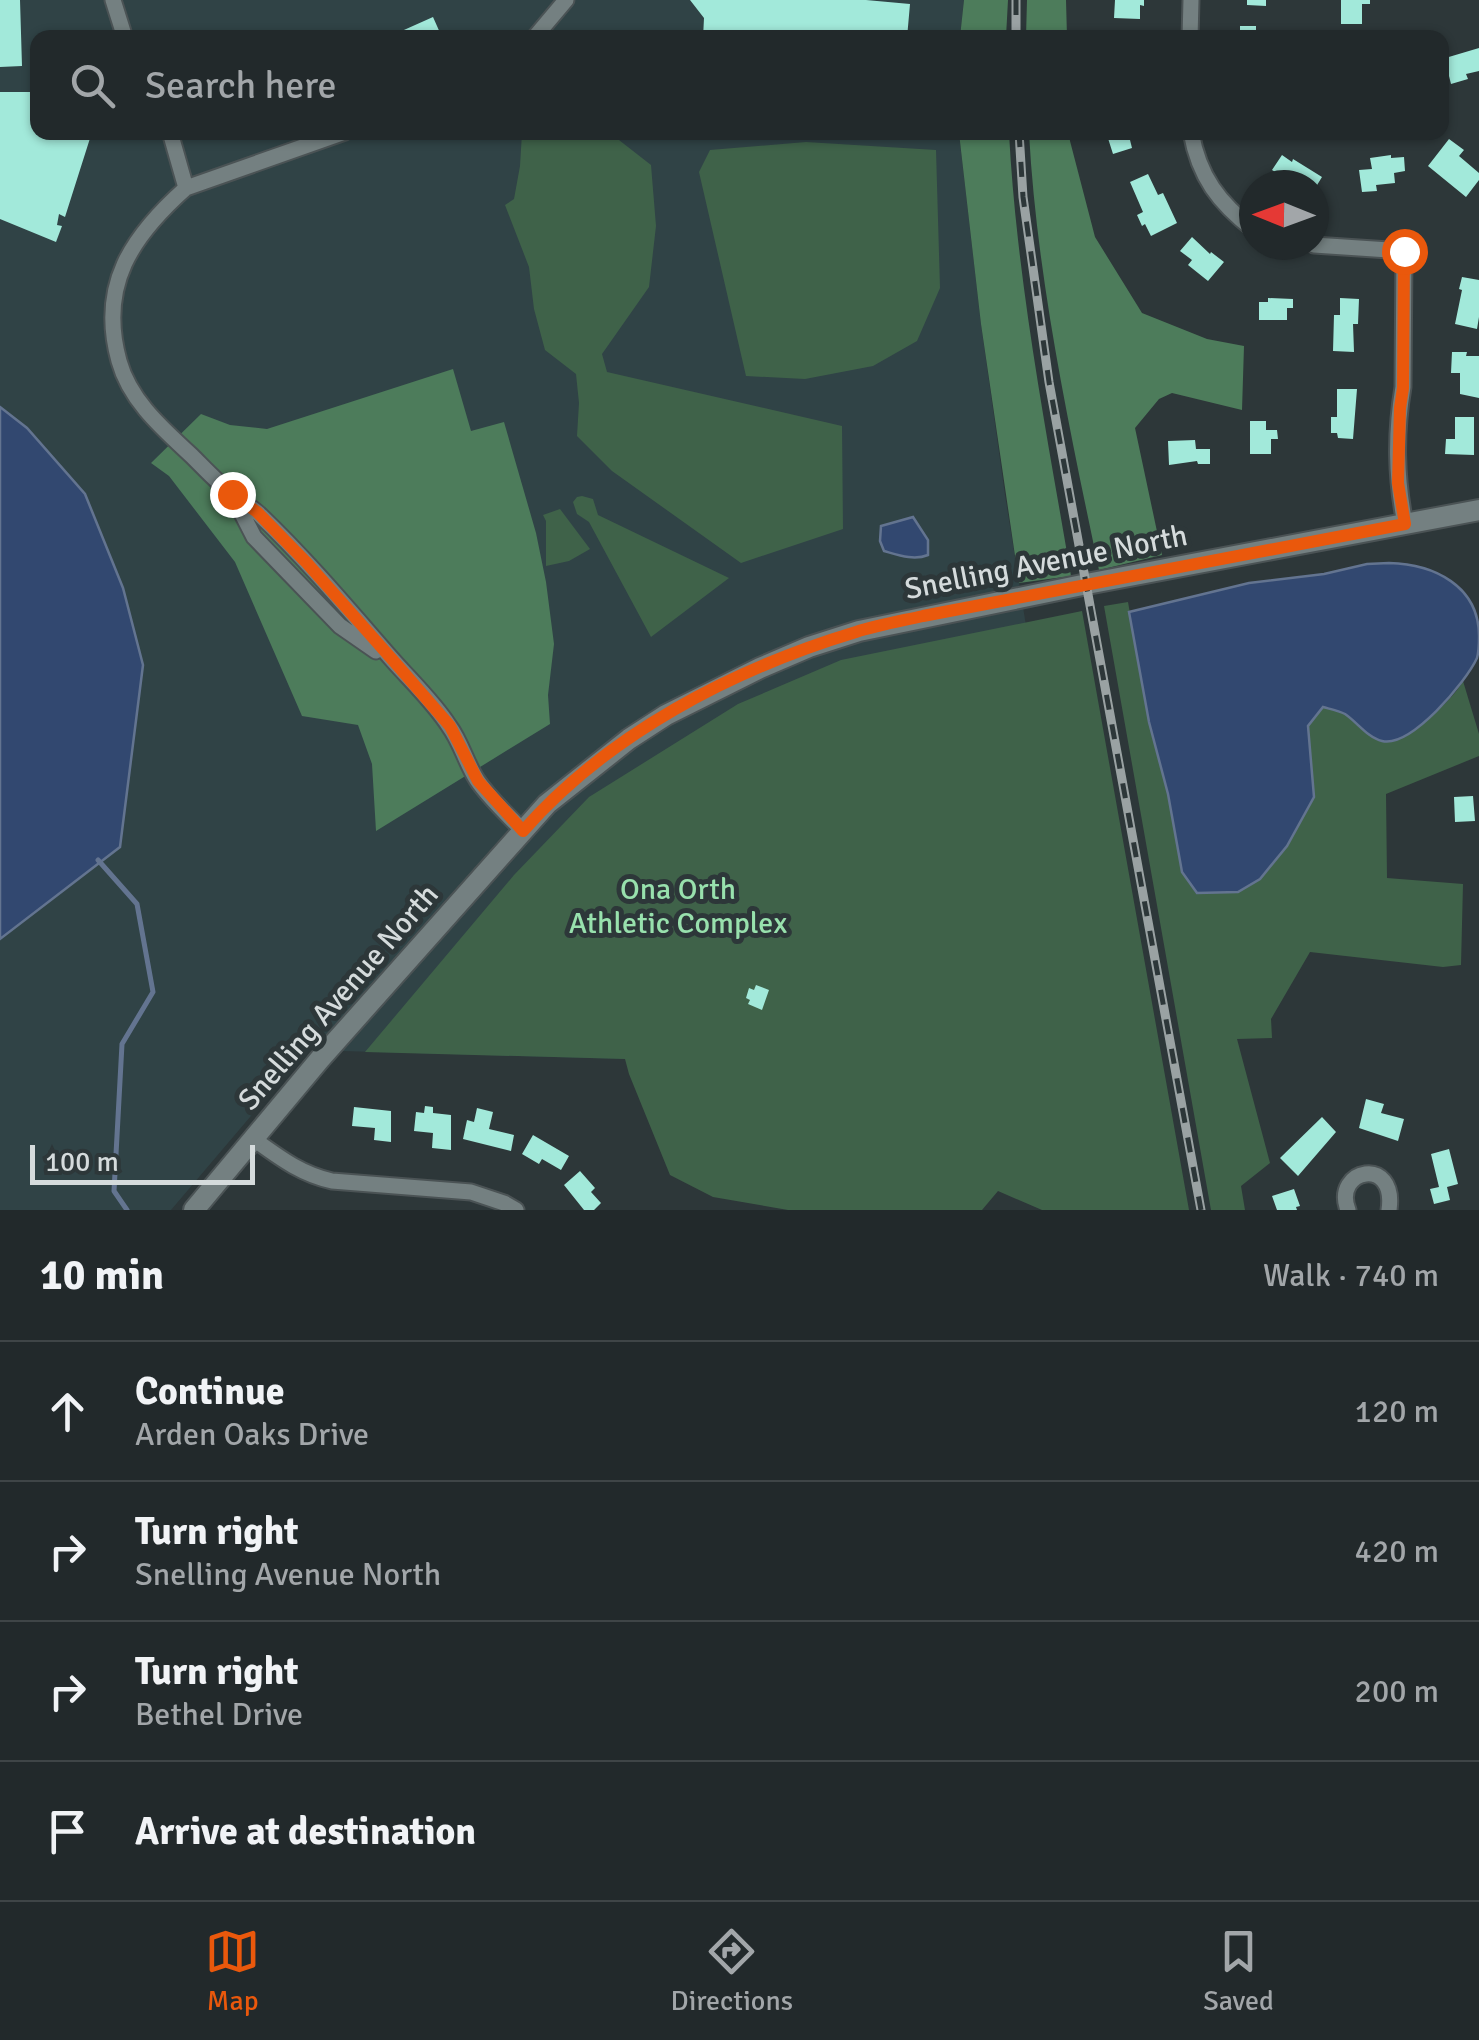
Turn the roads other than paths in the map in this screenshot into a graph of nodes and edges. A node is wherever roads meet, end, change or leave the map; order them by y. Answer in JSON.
{"nodes":[{"id":1,"x":113,"y":0,"type":"edge"},
{"id":2,"x":566,"y":0,"type":"edge"},
{"id":3,"x":1190,"y":0,"type":"edge"},
{"id":4,"x":122,"y":30,"type":"edge"},
{"id":5,"x":541,"y":30,"type":"edge"},
{"id":6,"x":1190,"y":30,"type":"edge"},
{"id":7,"x":172,"y":140,"type":"edge"},
{"id":8,"x":322,"y":140,"type":"edge"},
{"id":9,"x":1193,"y":140,"type":"edge"},
{"id":10,"x":186,"y":188,"type":"junction"},
{"id":11,"x":1239,"y":218,"type":"edge"},
{"id":12,"x":1329,"y":246,"type":"edge"},
{"id":13,"x":1479,"y":510,"type":"edge"},
{"id":14,"x":1405,"y":524,"type":"junction"},
{"id":15,"x":523,"y":831,"type":"junction"},
{"id":16,"x":255,"y":1140,"type":"junction"},
{"id":17,"x":194,"y":1210,"type":"edge"},
{"id":18,"x":516,"y":1210,"type":"edge"},
{"id":19,"x":1348,"y":1210,"type":"edge"},
{"id":20,"x":1390,"y":1210,"type":"edge"}],
"edges":[{"from":1,"to":4,"type":"street"},
{"from":2,"to":5,"type":"street"},
{"from":3,"to":6,"type":"street"},
{"from":7,"to":10,"type":"street"},
{"from":8,"to":10,"type":"street"},
{"from":9,"to":11,"type":"street"},
{"from":10,"to":15,"type":"street"},
{"from":12,"to":14,"type":"street"},
{"from":13,"to":14,"type":"street","name":"Snelling Avenue North"},
{"from":14,"to":15,"type":"street","name":"Snelling Avenue North"},
{"from":15,"to":16,"type":"street","name":"Snelling Avenue North"},
{"from":16,"to":17,"type":"street","name":"Snelling Avenue North"},
{"from":16,"to":18,"type":"street"},
{"from":19,"to":20,"type":"street"}]}
